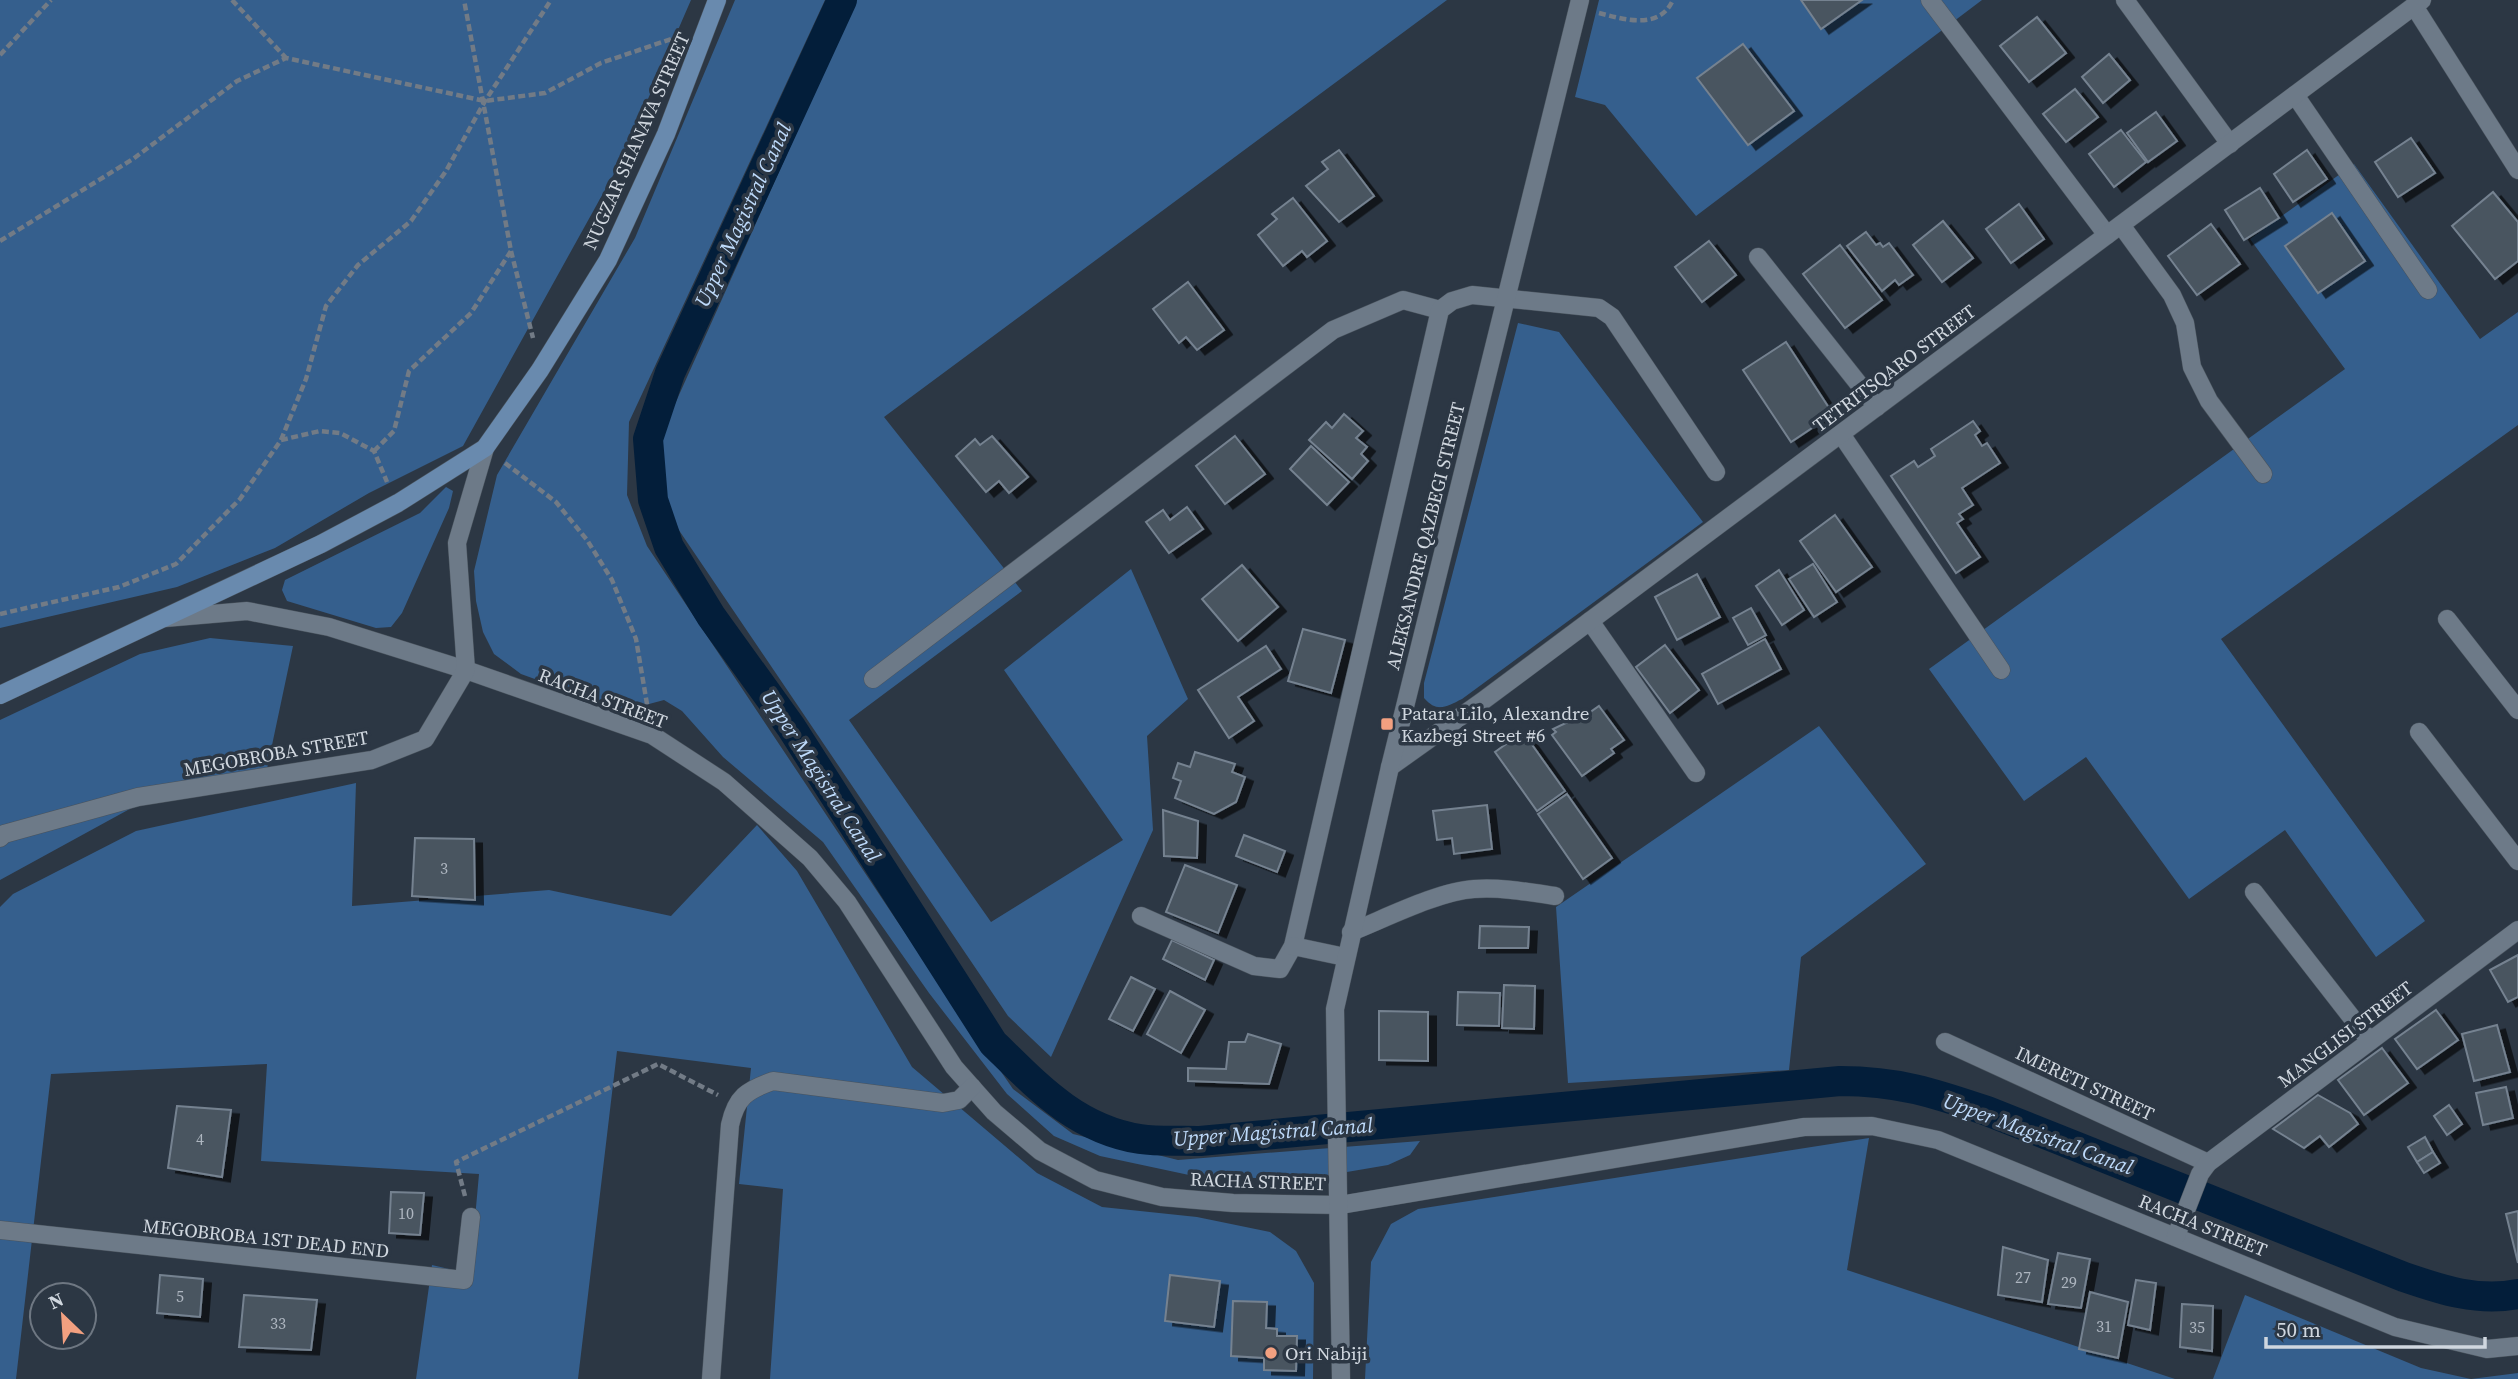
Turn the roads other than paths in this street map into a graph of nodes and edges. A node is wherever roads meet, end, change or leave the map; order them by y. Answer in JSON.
{"nodes":[{"id":1,"x":717,"y":0,"type":"edge"},
{"id":2,"x":1930,"y":0,"type":"edge"},
{"id":3,"x":2125,"y":0,"type":"edge"},
{"id":4,"x":1579,"y":3,"type":"edge"},
{"id":5,"x":2418,"y":3,"type":"edge"},
{"id":6,"x":2295,"y":95,"type":"junction"},
{"id":7,"x":2230,"y":144,"type":"junction"},
{"id":8,"x":2518,"y":170,"type":"edge"},
{"id":9,"x":2114,"y":230,"type":"junction"},
{"id":10,"x":1758,"y":257,"type":"dead end"},
{"id":11,"x":2428,"y":289,"type":"dead end"},
{"id":12,"x":1506,"y":296,"type":"junction"},
{"id":13,"x":1440,"y":310,"type":"junction"},
{"id":14,"x":1877,"y":407,"type":"junction"},
{"id":15,"x":1841,"y":435,"type":"junction"},
{"id":16,"x":485,"y":448,"type":"junction"},
{"id":17,"x":1716,"y":472,"type":"dead end"},
{"id":18,"x":2263,"y":474,"type":"dead end"},
{"id":19,"x":165,"y":618,"type":"junction"},
{"id":20,"x":2447,"y":620,"type":"dead end"},
{"id":21,"x":1591,"y":621,"type":"junction"},
{"id":22,"x":466,"y":670,"type":"junction"},
{"id":23,"x":2001,"y":670,"type":"dead end"},
{"id":24,"x":873,"y":680,"type":"dead end"},
{"id":25,"x":0,"y":695,"type":"edge"},
{"id":26,"x":2518,"y":710,"type":"edge"},
{"id":27,"x":2419,"y":732,"type":"dead end"},
{"id":28,"x":1390,"y":767,"type":"junction"},
{"id":29,"x":1696,"y":773,"type":"dead end"},
{"id":30,"x":0,"y":838,"type":"edge"},
{"id":31,"x":2518,"y":861,"type":"edge"},
{"id":32,"x":2254,"y":892,"type":"dead end"},
{"id":33,"x":1555,"y":896,"type":"dead end"},
{"id":34,"x":1141,"y":916,"type":"dead end"},
{"id":35,"x":2518,"y":930,"type":"edge"},
{"id":36,"x":1351,"y":932,"type":"junction"},
{"id":37,"x":1293,"y":946,"type":"junction"},
{"id":38,"x":1345,"y":957,"type":"junction"},
{"id":39,"x":2370,"y":1041,"type":"junction"},
{"id":40,"x":1945,"y":1042,"type":"dead end"},
{"id":41,"x":971,"y":1087,"type":"junction"},
{"id":42,"x":2204,"y":1168,"type":"junction"},
{"id":43,"x":1340,"y":1205,"type":"junction"},
{"id":44,"x":471,"y":1217,"type":"road end"},
{"id":45,"x":0,"y":1230,"type":"edge"},
{"id":46,"x":2176,"y":1236,"type":"junction"},
{"id":47,"x":2518,"y":1346,"type":"edge"},
{"id":48,"x":711,"y":1379,"type":"edge"},
{"id":49,"x":1341,"y":1379,"type":"edge"}],
"edges":[{"from":1,"to":16,"type":"main road","name":"NUGZAR SHANAVA STREET"},
{"from":2,"to":9,"type":"street"},
{"from":3,"to":7,"type":"street"},
{"from":4,"to":12,"type":"street","name":"ALEKSANDRE QAZBEGI STREET"},
{"from":5,"to":6,"type":"street","name":"TETRITSQARO STREET"},
{"from":5,"to":8,"type":"street"},
{"from":6,"to":7,"type":"street","name":"TETRITSQARO STREET"},
{"from":6,"to":11,"type":"street"},
{"from":7,"to":9,"type":"street","name":"TETRITSQARO STREET"},
{"from":9,"to":14,"type":"street","name":"TETRITSQARO STREET"},
{"from":9,"to":18,"type":"street"},
{"from":10,"to":14,"type":"street"},
{"from":12,"to":13,"type":"street"},
{"from":12,"to":17,"type":"street"},
{"from":12,"to":28,"type":"street","name":"ALEKSANDRE QAZBEGI STREET"},
{"from":13,"to":24,"type":"street"},
{"from":13,"to":37,"type":"street"},
{"from":14,"to":15,"type":"street","name":"TETRITSQARO STREET"},
{"from":15,"to":21,"type":"street","name":"TETRITSQARO STREET"},
{"from":15,"to":23,"type":"street"},
{"from":16,"to":19,"type":"main road","name":"NUGZAR SHANAVA STREET"},
{"from":16,"to":22,"type":"street"},
{"from":19,"to":22,"type":"street","name":"RACHA STREET"},
{"from":19,"to":25,"type":"main road","name":"NUGZAR SHANAVA STREET"},
{"from":20,"to":26,"type":"street"},
{"from":21,"to":28,"type":"street","name":"TETRITSQARO STREET"},
{"from":21,"to":29,"type":"street"},
{"from":22,"to":30,"type":"street","name":"MEGOBROBA STREET"},
{"from":22,"to":41,"type":"street","name":"RACHA STREET"},
{"from":27,"to":31,"type":"street"},
{"from":28,"to":36,"type":"street","name":"ALEKSANDRE QAZBEGI STREET"},
{"from":32,"to":39,"type":"street"},
{"from":33,"to":36,"type":"street"},
{"from":34,"to":37,"type":"street"},
{"from":35,"to":39,"type":"street","name":"MANGLISI STREET"},
{"from":36,"to":38,"type":"street","name":"ALEKSANDRE QAZBEGI STREET"},
{"from":37,"to":38,"type":"street"},
{"from":38,"to":43,"type":"street","name":"ALEKSANDRE QAZBEGI STREET"},
{"from":39,"to":42,"type":"street","name":"MANGLISI STREET"},
{"from":40,"to":42,"type":"street","name":"IMERETI STREET"},
{"from":41,"to":43,"type":"street","name":"RACHA STREET"},
{"from":41,"to":48,"type":"street"},
{"from":42,"to":46,"type":"street"},
{"from":43,"to":46,"type":"street","name":"RACHA STREET"},
{"from":43,"to":49,"type":"street","name":"ALEKSANDRE QAZBEGI STREET"},
{"from":44,"to":45,"type":"street","name":"MEGOBROBA 1ST DEAD END"},
{"from":46,"to":47,"type":"street","name":"RACHA STREET"}]}
